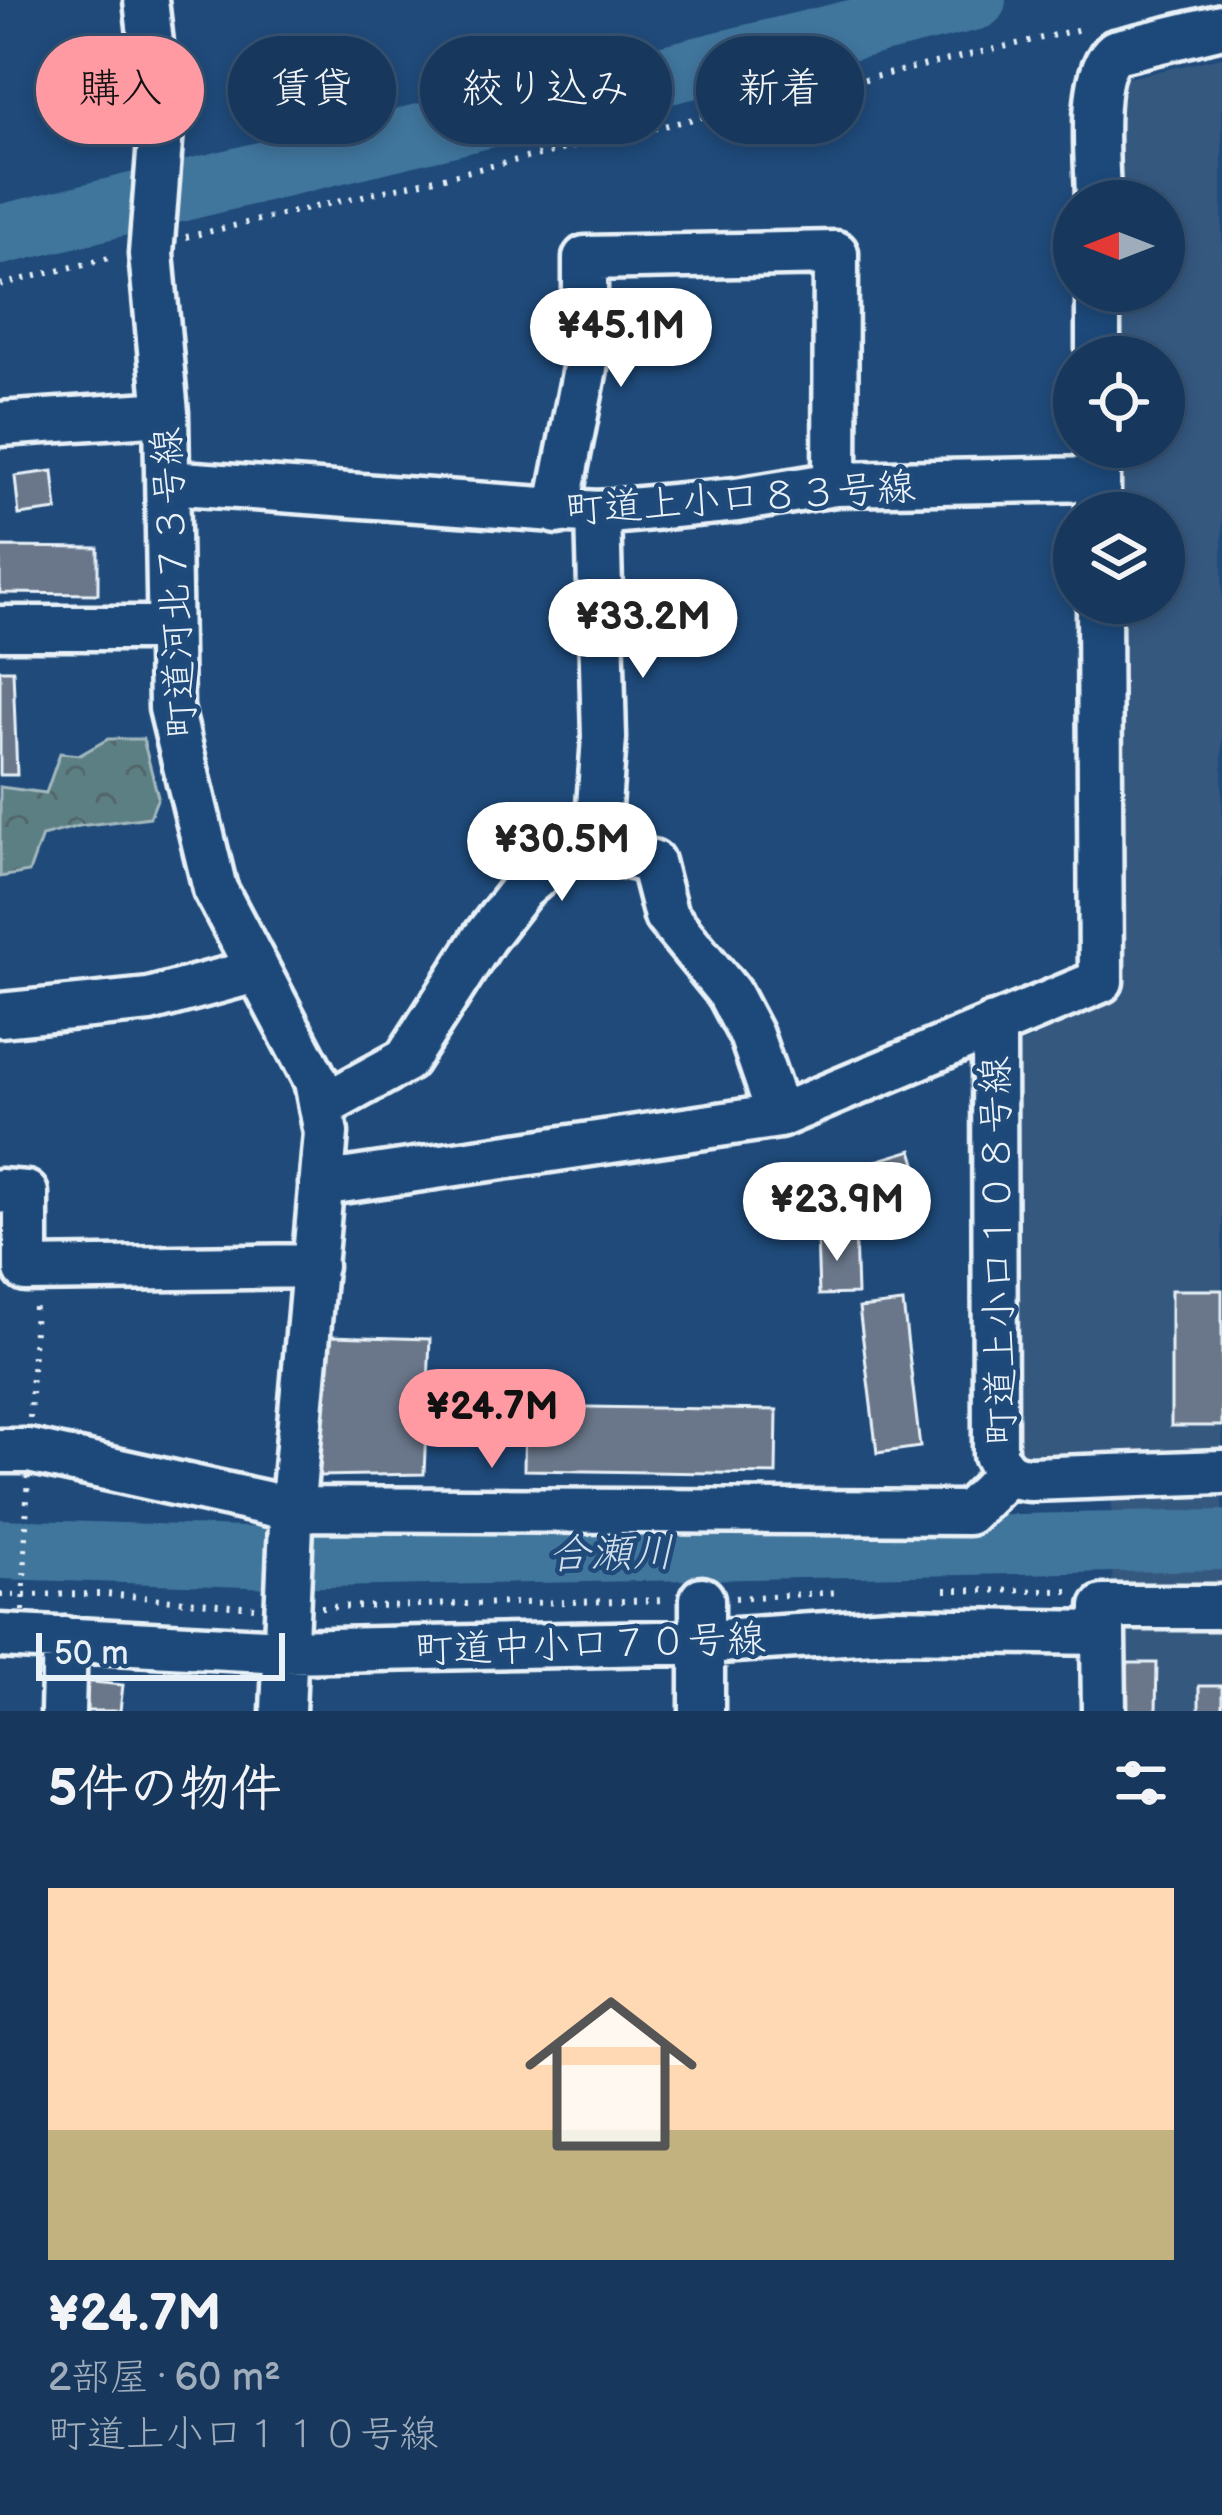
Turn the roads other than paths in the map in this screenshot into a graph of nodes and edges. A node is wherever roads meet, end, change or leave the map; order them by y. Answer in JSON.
{"nodes":[{"id":1,"x":146,"y":0,"type":"edge"},
{"id":2,"x":1222,"y":26,"type":"edge"},
{"id":3,"x":1098,"y":180,"type":"edge"},
{"id":4,"x":166,"y":413,"type":"junction"},
{"id":5,"x":0,"y":424,"type":"edge"},
{"id":6,"x":1098,"y":480,"type":"edge"},
{"id":7,"x":168,"y":482,"type":"junction"},
{"id":8,"x":835,"y":484,"type":"junction"},
{"id":9,"x":577,"y":512,"type":"junction"},
{"id":10,"x":1099,"y":624,"type":"edge"},
{"id":11,"x":0,"y":628,"type":"edge"},
{"id":12,"x":169,"y":628,"type":"junction"},
{"id":13,"x":596,"y":848,"type":"junction"},
{"id":14,"x":256,"y":971,"type":"junction"},
{"id":15,"x":0,"y":1015,"type":"edge"},
{"id":16,"x":994,"y":1025,"type":"junction"},
{"id":17,"x":323,"y":1105,"type":"junction"},
{"id":18,"x":779,"y":1116,"type":"junction"},
{"id":19,"x":321,"y":1184,"type":"junction"},
{"id":20,"x":0,"y":1191,"type":"edge"},
{"id":21,"x":315,"y":1266,"type":"junction"},
{"id":22,"x":19,"y":1457,"type":"edge"},
{"id":23,"x":1222,"y":1472,"type":"edge"},
{"id":24,"x":1007,"y":1474,"type":"junction"},
{"id":25,"x":291,"y":1516,"type":"junction"},
{"id":26,"x":703,"y":1599,"type":"dead end"},
{"id":27,"x":1222,"y":1607,"type":"edge"},
{"id":28,"x":11,"y":1624,"type":"edge"},
{"id":29,"x":1103,"y":1634,"type":"junction"},
{"id":30,"x":64,"y":1639,"type":"junction"},
{"id":31,"x":705,"y":1642,"type":"junction"},
{"id":32,"x":284,"y":1651,"type":"junction"},
{"id":33,"x":63,"y":1711,"type":"edge"},
{"id":34,"x":283,"y":1711,"type":"edge"},
{"id":35,"x":702,"y":1711,"type":"edge"},
{"id":36,"x":1104,"y":1711,"type":"edge"}],
"edges":[{"from":1,"to":4,"type":"street","name":"町道河北７３号線"},
{"from":2,"to":3,"type":"street"},
{"from":4,"to":5,"type":"street"},
{"from":4,"to":7,"type":"street","name":"町道河北７３号線"},
{"from":6,"to":8,"type":"street","name":"町道上小口８３号線"},
{"from":7,"to":9,"type":"street","name":"町道上小口８３号線"},
{"from":7,"to":12,"type":"street","name":"町道河北７３号線"},
{"from":8,"to":9,"type":"street","name":"町道上小口８３号線"},
{"from":8,"to":9,"type":"street"},
{"from":9,"to":13,"type":"street"},
{"from":10,"to":16,"type":"street"},
{"from":11,"to":12,"type":"street"},
{"from":12,"to":14,"type":"street","name":"町道河北７３号線"},
{"from":13,"to":17,"type":"street"},
{"from":13,"to":18,"type":"street"},
{"from":14,"to":15,"type":"street"},
{"from":14,"to":17,"type":"street","name":"町道河北７３号線"},
{"from":16,"to":18,"type":"street"},
{"from":16,"to":24,"type":"street","name":"町道上小口１０８号線"},
{"from":17,"to":19,"type":"street","name":"町道河北７３号線"},
{"from":18,"to":19,"type":"street"},
{"from":19,"to":21,"type":"street","name":"町道河北７３号線"},
{"from":20,"to":21,"type":"street"},
{"from":21,"to":25,"type":"street","name":"町道河北７３号線"},
{"from":22,"to":25,"type":"street"},
{"from":23,"to":24,"type":"street","name":"町道上小口１０８号線"},
{"from":24,"to":25,"type":"street"},
{"from":25,"to":32,"type":"street","name":"町道河北７３号線"},
{"from":26,"to":31,"type":"street"},
{"from":27,"to":29,"type":"street"},
{"from":28,"to":30,"type":"street","name":"町道中小口７０号線"},
{"from":29,"to":31,"type":"street","name":"町道中小口７０号線"},
{"from":29,"to":36,"type":"street"},
{"from":30,"to":32,"type":"street","name":"町道中小口７０号線"},
{"from":30,"to":33,"type":"street"},
{"from":31,"to":32,"type":"street","name":"町道中小口７０号線"},
{"from":31,"to":35,"type":"street"},
{"from":32,"to":34,"type":"street","name":"町道河北７３号線"}]}
